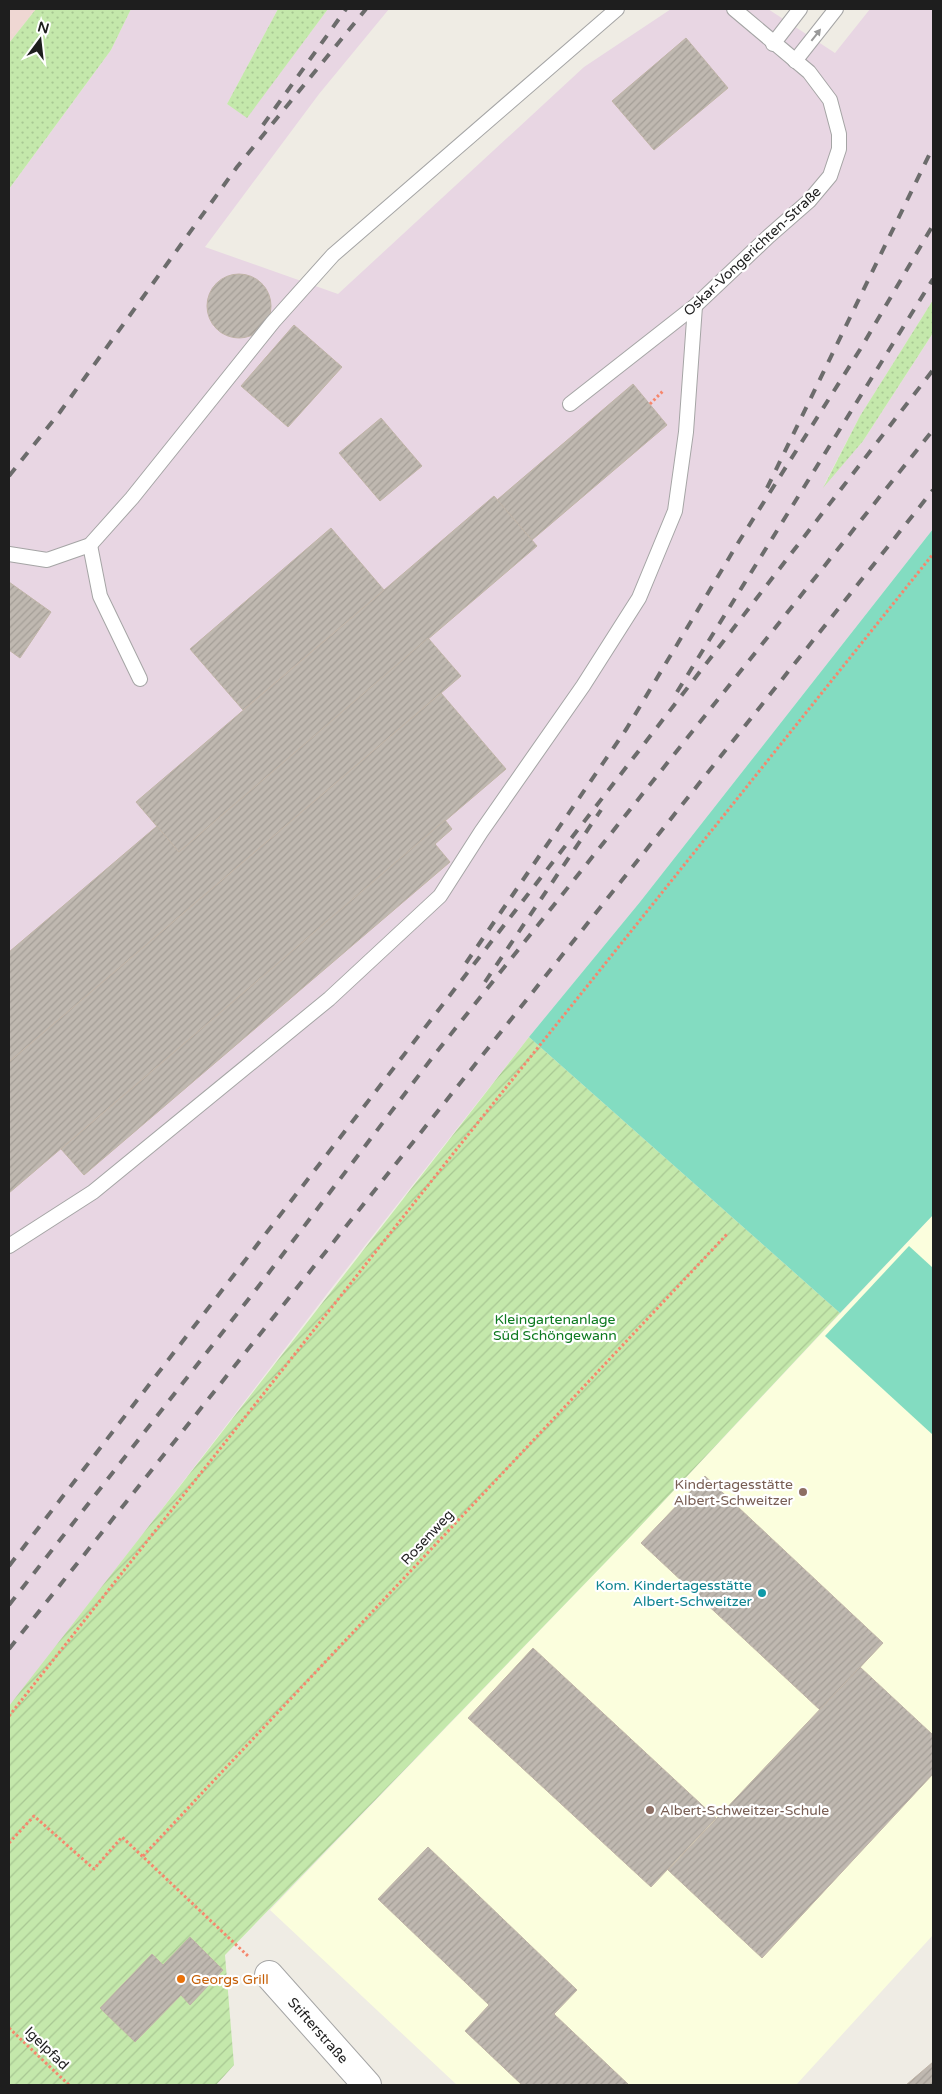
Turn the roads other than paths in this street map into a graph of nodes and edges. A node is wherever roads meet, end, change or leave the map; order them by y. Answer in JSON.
{"nodes":[{"id":1,"x":617,"y":9,"type":"edge"},
{"id":2,"x":734,"y":9,"type":"edge"},
{"id":3,"x":800,"y":9,"type":"edge"},
{"id":4,"x":836,"y":9,"type":"edge"},
{"id":5,"x":773,"y":44,"type":"junction"},
{"id":6,"x":795,"y":61,"type":"junction"},
{"id":7,"x":695,"y":306,"type":"junction"},
{"id":8,"x":570,"y":404,"type":"dead end"},
{"id":9,"x":90,"y":545,"type":"junction"},
{"id":10,"x":9,"y":554,"type":"edge"},
{"id":11,"x":140,"y":679,"type":"dead end"},
{"id":12,"x":9,"y":1246,"type":"edge"},
{"id":13,"x":269,"y":1975,"type":"road end"},
{"id":14,"x":367,"y":2085,"type":"edge"}],
"edges":[{"from":1,"to":9,"type":"lane"},
{"from":2,"to":5,"type":"lane","name":"Oskar-Vongerichten-Straße"},
{"from":3,"to":5,"type":"lane"},
{"from":6,"to":4,"type":"lane","one_way":true},
{"from":5,"to":6,"type":"lane","name":"Oskar-Vongerichten-Straße"},
{"from":6,"to":7,"type":"lane","name":"Oskar-Vongerichten-Straße"},
{"from":7,"to":8,"type":"lane","name":"Oskar-Vongerichten-Straße"},
{"from":7,"to":12,"type":"lane"},
{"from":9,"to":10,"type":"lane"},
{"from":9,"to":11,"type":"lane"},
{"from":13,"to":14,"type":"street","name":"Stifterstraße"}]}
